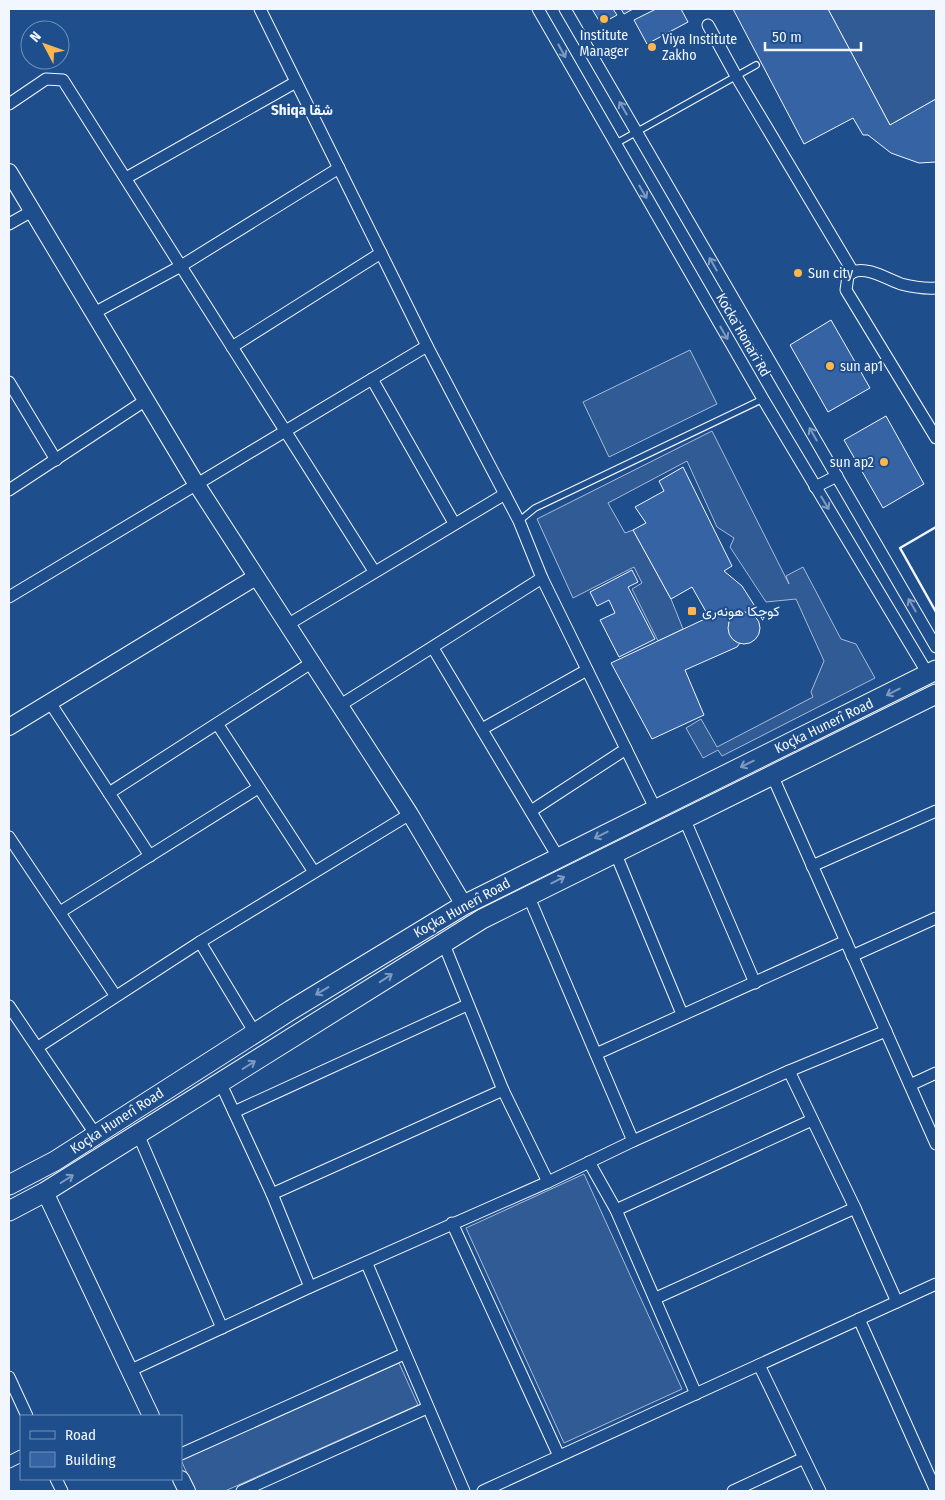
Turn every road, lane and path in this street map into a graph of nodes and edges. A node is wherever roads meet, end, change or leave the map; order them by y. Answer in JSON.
{"nodes":[{"id":1,"x":260,"y":9,"type":"edge"},
{"id":2,"x":538,"y":9,"type":"edge"},
{"id":3,"x":565,"y":9,"type":"edge"},
{"id":4,"x":708,"y":25,"type":"dead end"},
{"id":5,"x":756,"y":65,"type":"dead end"},
{"id":6,"x":736,"y":76,"type":"junction"},
{"id":7,"x":296,"y":82,"type":"junction"},
{"id":8,"x":9,"y":104,"type":"edge"},
{"id":9,"x":637,"y":132,"type":"junction"},
{"id":10,"x":614,"y":144,"type":"junction"},
{"id":11,"x":339,"y":168,"type":"junction"},
{"id":12,"x":9,"y":172,"type":"edge"},
{"id":13,"x":126,"y":178,"type":"junction"},
{"id":14,"x":32,"y":211,"type":"junction"},
{"id":15,"x":9,"y":224,"type":"edge"},
{"id":16,"x":381,"y":253,"type":"junction"},
{"id":17,"x":181,"y":266,"type":"junction"},
{"id":18,"x":853,"y":272,"type":"junction"},
{"id":19,"x":936,"y":288,"type":"edge"},
{"id":20,"x":94,"y":313,"type":"junction"},
{"id":21,"x":427,"y":346,"type":"junction"},
{"id":22,"x":232,"y":348,"type":"junction"},
{"id":23,"x":372,"y":379,"type":"junction"},
{"id":24,"x":9,"y":382,"type":"edge"},
{"id":25,"x":763,"y":399,"type":"junction"},
{"id":26,"x":146,"y":400,"type":"junction"},
{"id":27,"x":286,"y":432,"type":"junction"},
{"id":28,"x":936,"y":438,"type":"edge"},
{"id":29,"x":56,"y":460,"type":"junction"},
{"id":30,"x":837,"y":476,"type":"junction"},
{"id":31,"x":197,"y":485,"type":"junction"},
{"id":32,"x":815,"y":487,"type":"junction"},
{"id":33,"x":9,"y":490,"type":"edge"},
{"id":34,"x":505,"y":494,"type":"junction"},
{"id":35,"x":520,"y":521,"type":"junction"},
{"id":36,"x":454,"y":523,"type":"junction"},
{"id":37,"x":374,"y":571,"type":"junction"},
{"id":38,"x":256,"y":577,"type":"junction"},
{"id":39,"x":542,"y":578,"type":"junction"},
{"id":40,"x":9,"y":597,"type":"edge"},
{"id":41,"x":287,"y":625,"type":"junction"},
{"id":42,"x":936,"y":647,"type":"edge"},
{"id":43,"x":433,"y":648,"type":"junction"},
{"id":44,"x":311,"y":663,"type":"junction"},
{"id":45,"x":587,"y":670,"type":"junction"},
{"id":46,"x":932,"y":672,"type":"edge"},
{"id":47,"x":936,"y":694,"type":"edge"},
{"id":48,"x":49,"y":701,"type":"junction"},
{"id":49,"x":339,"y":706,"type":"junction"},
{"id":50,"x":218,"y":725,"type":"junction"},
{"id":51,"x":9,"y":726,"type":"edge"},
{"id":52,"x":482,"y":729,"type":"junction"},
{"id":53,"x":626,"y":749,"type":"junction"},
{"id":54,"x":772,"y":775,"type":"junction"},
{"id":55,"x":258,"y":788,"type":"junction"},
{"id":56,"x":109,"y":793,"type":"junction"},
{"id":57,"x":655,"y":808,"type":"junction"},
{"id":58,"x":531,"y":810,"type":"junction"},
{"id":59,"x":936,"y":810,"type":"edge"},
{"id":60,"x":410,"y":814,"type":"junction"},
{"id":61,"x":684,"y":818,"type":"junction"},
{"id":62,"x":9,"y":837,"type":"edge"},
{"id":63,"x":615,"y":852,"type":"junction"},
{"id":64,"x":150,"y":856,"type":"junction"},
{"id":65,"x":558,"y":857,"type":"junction"},
{"id":66,"x":812,"y":866,"type":"junction"},
{"id":67,"x":314,"y":872,"type":"junction"},
{"id":68,"x":528,"y":895,"type":"junction"},
{"id":69,"x":464,"y":905,"type":"junction"},
{"id":70,"x":60,"y":912,"type":"junction"},
{"id":71,"x":936,"y":918,"type":"edge"},
{"id":72,"x":846,"y":941,"type":"junction"},
{"id":73,"x":200,"y":942,"type":"junction"},
{"id":74,"x":443,"y":942,"type":"junction"},
{"id":75,"x":852,"y":956,"type":"junction"},
{"id":76,"x":755,"y":983,"type":"junction"},
{"id":77,"x":116,"y":995,"type":"junction"},
{"id":78,"x":467,"y":1005,"type":"junction"},
{"id":79,"x":9,"y":1006,"type":"edge"},
{"id":80,"x":291,"y":1010,"type":"junction"},
{"id":81,"x":682,"y":1014,"type":"junction"},
{"id":82,"x":304,"y":1031,"type":"junction"},
{"id":83,"x":886,"y":1031,"type":"junction"},
{"id":84,"x":255,"y":1033,"type":"junction"},
{"id":85,"x":38,"y":1047,"type":"junction"},
{"id":86,"x":596,"y":1054,"type":"junction"},
{"id":87,"x":789,"y":1071,"type":"junction"},
{"id":88,"x":936,"y":1073,"type":"edge"},
{"id":89,"x":220,"y":1082,"type":"junction"},
{"id":90,"x":910,"y":1085,"type":"junction"},
{"id":91,"x":503,"y":1090,"type":"junction"},
{"id":92,"x":234,"y":1112,"type":"junction"},
{"id":93,"x":812,"y":1120,"type":"junction"},
{"id":94,"x":138,"y":1134,"type":"junction"},
{"id":95,"x":96,"y":1135,"type":"junction"},
{"id":96,"x":633,"y":1141,"type":"junction"},
{"id":97,"x":936,"y":1144,"type":"edge"},
{"id":98,"x":590,"y":1162,"type":"junction"},
{"id":99,"x":10,"y":1181,"type":"edge"},
{"id":100,"x":548,"y":1182,"type":"junction"},
{"id":101,"x":45,"y":1192,"type":"junction"},
{"id":102,"x":272,"y":1194,"type":"junction"},
{"id":103,"x":855,"y":1208,"type":"junction"},
{"id":104,"x":616,"y":1210,"type":"junction"},
{"id":105,"x":9,"y":1211,"type":"edge"},
{"id":106,"x":452,"y":1223,"type":"junction"},
{"id":107,"x":367,"y":1264,"type":"junction"},
{"id":108,"x":936,"y":1284,"type":"edge"},
{"id":109,"x":310,"y":1287,"type":"junction"},
{"id":110,"x":656,"y":1298,"type":"junction"},
{"id":111,"x":897,"y":1302,"type":"junction"},
{"id":112,"x":859,"y":1319,"type":"junction"},
{"id":113,"x":222,"y":1328,"type":"junction"},
{"id":114,"x":404,"y":1354,"type":"junction"},
{"id":115,"x":759,"y":1365,"type":"junction"},
{"id":116,"x":129,"y":1371,"type":"junction"},
{"id":117,"x":9,"y":1377,"type":"edge"},
{"id":118,"x":696,"y":1394,"type":"junction"},
{"id":119,"x":427,"y":1408,"type":"junction"},
{"id":120,"x":27,"y":1415,"type":"edge"},
{"id":121,"x":151,"y":1415,"type":"edge"},
{"id":122,"x":182,"y":1454,"type":"edge"},
{"id":123,"x":559,"y":1456,"type":"junction"},
{"id":124,"x":804,"y":1458,"type":"junction"},
{"id":125,"x":502,"y":1487,"type":"edge"},
{"id":126,"x":242,"y":1491,"type":"edge"},
{"id":127,"x":464,"y":1491,"type":"edge"},
{"id":128,"x":482,"y":1491,"type":"edge"},
{"id":129,"x":733,"y":1491,"type":"edge"},
{"id":130,"x":820,"y":1491,"type":"edge"},
{"id":131,"x":936,"y":1491,"type":"edge"}],
"edges":[{"from":1,"to":7,"type":"street"},
{"from":2,"to":10,"type":"street","name":"Kocka Honari Rd","one_way":true},
{"from":9,"to":3,"type":"street","name":"Kocka Honari Rd","one_way":true},
{"from":4,"to":6,"type":"street"},
{"from":5,"to":6,"type":"lane"},
{"from":6,"to":9,"type":"lane"},
{"from":6,"to":18,"type":"street"},
{"from":7,"to":11,"type":"street"},
{"from":7,"to":13,"type":"street"},
{"from":8,"to":13,"type":"street"},
{"from":9,"to":10,"type":"lane"},
{"from":30,"to":9,"type":"street","name":"Kocka Honari Rd","one_way":true},
{"from":10,"to":25,"type":"street","name":"Kocka Honari Rd","one_way":true},
{"from":11,"to":16,"type":"street"},
{"from":11,"to":17,"type":"street"},
{"from":12,"to":14,"type":"street"},
{"from":13,"to":17,"type":"street"},
{"from":14,"to":15,"type":"street"},
{"from":14,"to":20,"type":"street"},
{"from":16,"to":21,"type":"street"},
{"from":16,"to":22,"type":"street"},
{"from":17,"to":20,"type":"street"},
{"from":17,"to":22,"type":"street"},
{"from":18,"to":19,"type":"street"},
{"from":18,"to":28,"type":"street"},
{"from":20,"to":26,"type":"street"},
{"from":21,"to":23,"type":"street"},
{"from":21,"to":34,"type":"street"},
{"from":22,"to":27,"type":"street"},
{"from":23,"to":27,"type":"street"},
{"from":23,"to":36,"type":"street"},
{"from":24,"to":29,"type":"street"},
{"from":25,"to":32,"type":"street","name":"Kocka Honari Rd"},
{"from":25,"to":35,"type":"lane"},
{"from":26,"to":29,"type":"street"},
{"from":26,"to":31,"type":"street"},
{"from":27,"to":31,"type":"street"},
{"from":27,"to":37,"type":"street"},
{"from":29,"to":33,"type":"street"},
{"from":30,"to":32,"type":"street"},
{"from":42,"to":30,"type":"street","name":"Kocka Honari Rd","one_way":true},
{"from":31,"to":38,"type":"street"},
{"from":31,"to":40,"type":"street"},
{"from":32,"to":46,"type":"street","name":"Kocka Honari Rd","one_way":true},
{"from":34,"to":35,"type":"street"},
{"from":34,"to":36,"type":"street"},
{"from":35,"to":39,"type":"street"},
{"from":36,"to":37,"type":"street"},
{"from":37,"to":41,"type":"street"},
{"from":38,"to":41,"type":"street"},
{"from":38,"to":48,"type":"street"},
{"from":39,"to":43,"type":"street"},
{"from":39,"to":45,"type":"street"},
{"from":41,"to":44,"type":"street"},
{"from":43,"to":49,"type":"street"},
{"from":43,"to":52,"type":"street"},
{"from":44,"to":49,"type":"street"},
{"from":44,"to":50,"type":"street"},
{"from":45,"to":52,"type":"street"},
{"from":45,"to":53,"type":"street"},
{"from":46,"to":57,"type":"main road","name":"Koçka Hunerî Road","one_way":true},
{"from":47,"to":54,"type":"main road"},
{"from":48,"to":51,"type":"street"},
{"from":48,"to":56,"type":"street"},
{"from":49,"to":60,"type":"street"},
{"from":50,"to":55,"type":"street"},
{"from":50,"to":56,"type":"street"},
{"from":52,"to":58,"type":"street"},
{"from":53,"to":57,"type":"street"},
{"from":53,"to":58,"type":"street"},
{"from":54,"to":61,"type":"main road"},
{"from":54,"to":66,"type":"street"},
{"from":55,"to":64,"type":"street"},
{"from":55,"to":67,"type":"street"},
{"from":56,"to":64,"type":"street"},
{"from":57,"to":65,"type":"main road","name":"Koçka Hunerî Road","one_way":true},
{"from":58,"to":65,"type":"street"},
{"from":59,"to":66,"type":"street"},
{"from":60,"to":67,"type":"street"},
{"from":60,"to":69,"type":"street"},
{"from":61,"to":63,"type":"main road"},
{"from":61,"to":76,"type":"street"},
{"from":62,"to":70,"type":"street"},
{"from":68,"to":63,"type":"main road","one_way":true},
{"from":63,"to":81,"type":"street"},
{"from":64,"to":70,"type":"street"},
{"from":65,"to":69,"type":"main road","name":"Koçka Hunerî Road"},
{"from":66,"to":72,"type":"street"},
{"from":67,"to":73,"type":"street"},
{"from":68,"to":74,"type":"main road"},
{"from":68,"to":86,"type":"street"},
{"from":69,"to":80,"type":"main road","name":"Koçka Hunerî Road","one_way":true},
{"from":70,"to":77,"type":"street"},
{"from":71,"to":75,"type":"street"},
{"from":72,"to":75,"type":"street"},
{"from":72,"to":76,"type":"street"},
{"from":73,"to":77,"type":"street"},
{"from":73,"to":84,"type":"street"},
{"from":74,"to":78,"type":"street"},
{"from":82,"to":74,"type":"main road","one_way":true},
{"from":75,"to":83,"type":"street"},
{"from":76,"to":81,"type":"street"},
{"from":77,"to":85,"type":"street"},
{"from":78,"to":91,"type":"street"},
{"from":78,"to":92,"type":"street"},
{"from":79,"to":85,"type":"street"},
{"from":80,"to":82,"type":"main road"},
{"from":80,"to":84,"type":"main road","name":"Koçka Hunerî Road"},
{"from":81,"to":86,"type":"street"},
{"from":89,"to":82,"type":"main road","one_way":true},
{"from":83,"to":87,"type":"street"},
{"from":83,"to":90,"type":"street"},
{"from":84,"to":95,"type":"main road","name":"Koçka Hunerî Road"},
{"from":85,"to":95,"type":"street"},
{"from":86,"to":96,"type":"street"},
{"from":87,"to":93,"type":"street"},
{"from":87,"to":96,"type":"street"},
{"from":88,"to":90,"type":"street"},
{"from":89,"to":92,"type":"street"},
{"from":89,"to":94,"type":"main road"},
{"from":90,"to":97,"type":"street"},
{"from":91,"to":100,"type":"street"},
{"from":91,"to":102,"type":"street"},
{"from":92,"to":102,"type":"street"},
{"from":93,"to":103,"type":"street"},
{"from":93,"to":104,"type":"street"},
{"from":101,"to":94,"type":"main road","one_way":true},
{"from":94,"to":113,"type":"street"},
{"from":95,"to":99,"type":"main road","name":"Koçka Hunerî Road"},
{"from":96,"to":98,"type":"street"},
{"from":98,"to":100,"type":"street"},
{"from":98,"to":104,"type":"street"},
{"from":100,"to":106,"type":"street"},
{"from":101,"to":105,"type":"main road"},
{"from":101,"to":116,"type":"street"},
{"from":102,"to":109,"type":"street"},
{"from":103,"to":110,"type":"street"},
{"from":103,"to":111,"type":"street"},
{"from":104,"to":110,"type":"street"},
{"from":106,"to":107,"type":"street"},
{"from":106,"to":123,"type":"street"},
{"from":107,"to":109,"type":"street"},
{"from":107,"to":114,"type":"street"},
{"from":108,"to":111,"type":"street"},
{"from":109,"to":113,"type":"street"},
{"from":110,"to":118,"type":"street"},
{"from":111,"to":112,"type":"street"},
{"from":112,"to":115,"type":"street"},
{"from":112,"to":131,"type":"street"},
{"from":113,"to":116,"type":"street"},
{"from":114,"to":119,"type":"street"},
{"from":114,"to":122,"type":"street"},
{"from":115,"to":118,"type":"street"},
{"from":115,"to":124,"type":"street"},
{"from":116,"to":121,"type":"street"},
{"from":117,"to":120,"type":"street"},
{"from":118,"to":123,"type":"street"},
{"from":119,"to":126,"type":"street"},
{"from":119,"to":127,"type":"street"},
{"from":123,"to":125,"type":"street"},
{"from":124,"to":129,"type":"street"},
{"from":124,"to":130,"type":"street"},
{"from":125,"to":128,"type":"street"}]}
